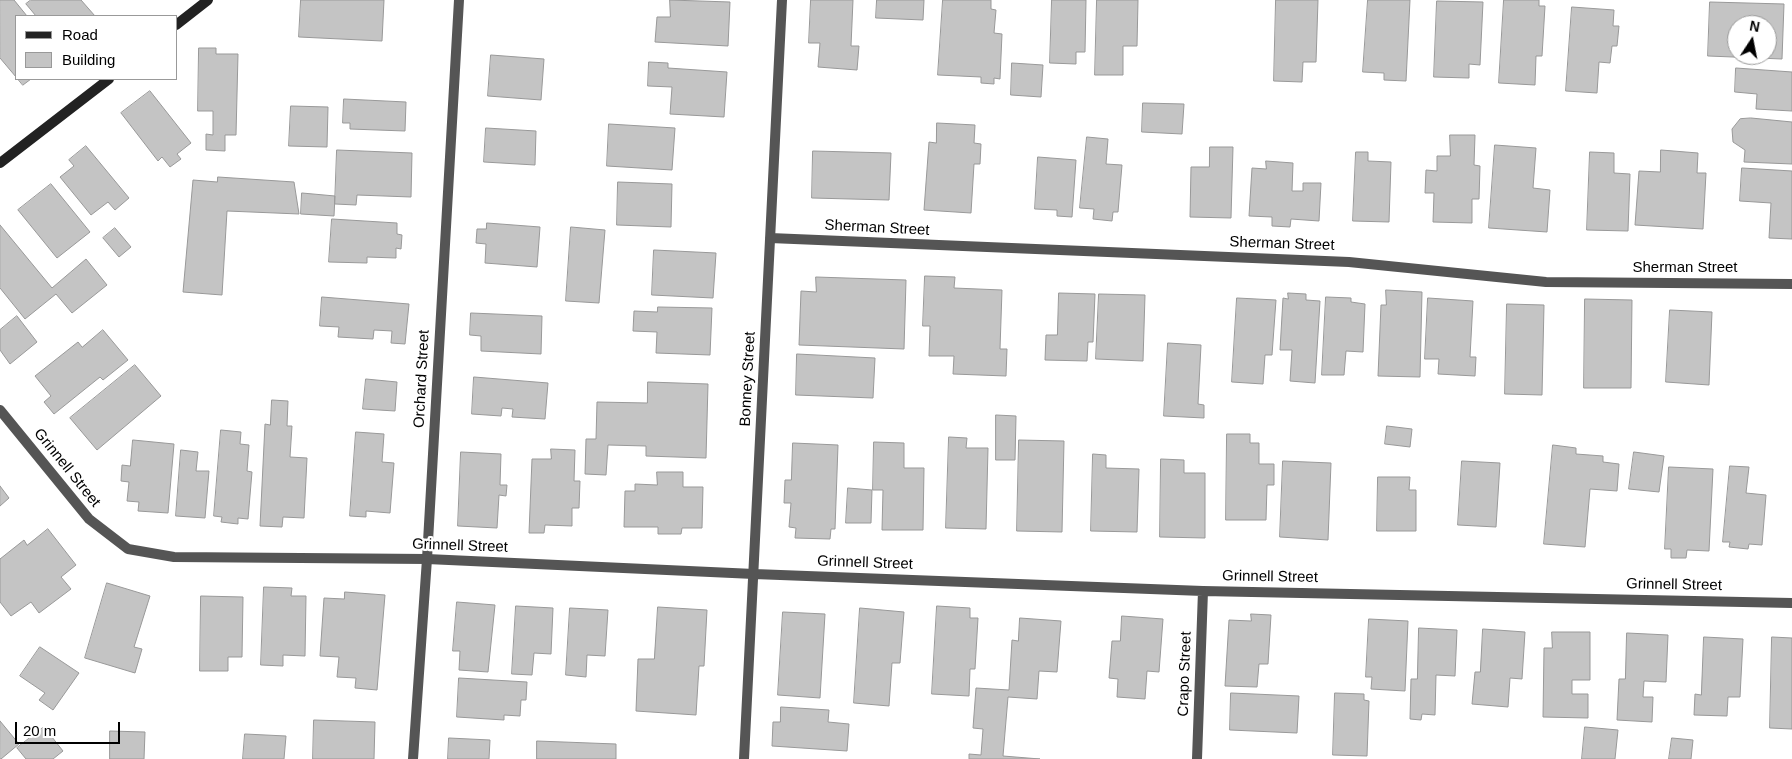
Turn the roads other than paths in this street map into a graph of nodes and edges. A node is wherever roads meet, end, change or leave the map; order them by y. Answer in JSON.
{"nodes":[{"id":1,"x":208,"y":0,"type":"edge"},
{"id":2,"x":459,"y":0,"type":"edge"},
{"id":3,"x":782,"y":0,"type":"edge"},
{"id":4,"x":178,"y":23,"type":"edge"},
{"id":5,"x":107,"y":80,"type":"edge"},
{"id":6,"x":0,"y":164,"type":"edge"},
{"id":7,"x":770,"y":238,"type":"junction"},
{"id":8,"x":1792,"y":284,"type":"edge"},
{"id":9,"x":0,"y":410,"type":"edge"},
{"id":10,"x":427,"y":559,"type":"junction"},
{"id":11,"x":754,"y":574,"type":"junction"},
{"id":12,"x":1203,"y":591,"type":"junction"},
{"id":13,"x":1792,"y":603,"type":"edge"},
{"id":14,"x":413,"y":759,"type":"edge"},
{"id":15,"x":744,"y":759,"type":"edge"},
{"id":16,"x":1196,"y":759,"type":"edge"}],
"edges":[{"from":1,"to":4,"type":"main road"},
{"from":2,"to":10,"type":"street","name":"Orchard Street"},
{"from":3,"to":7,"type":"street","name":"Bonney Street"},
{"from":5,"to":6,"type":"main road"},
{"from":7,"to":8,"type":"street","name":"Sherman Street"},
{"from":7,"to":11,"type":"street","name":"Bonney Street"},
{"from":9,"to":10,"type":"street","name":"Grinnell Street"},
{"from":10,"to":11,"type":"street","name":"Grinnell Street"},
{"from":10,"to":14,"type":"street","name":"Orchard Street"},
{"from":11,"to":12,"type":"street","name":"Grinnell Street"},
{"from":11,"to":15,"type":"street","name":"Bonney Street"},
{"from":12,"to":13,"type":"street","name":"Grinnell Street"},
{"from":12,"to":16,"type":"street","name":"Crapo Street"}]}
